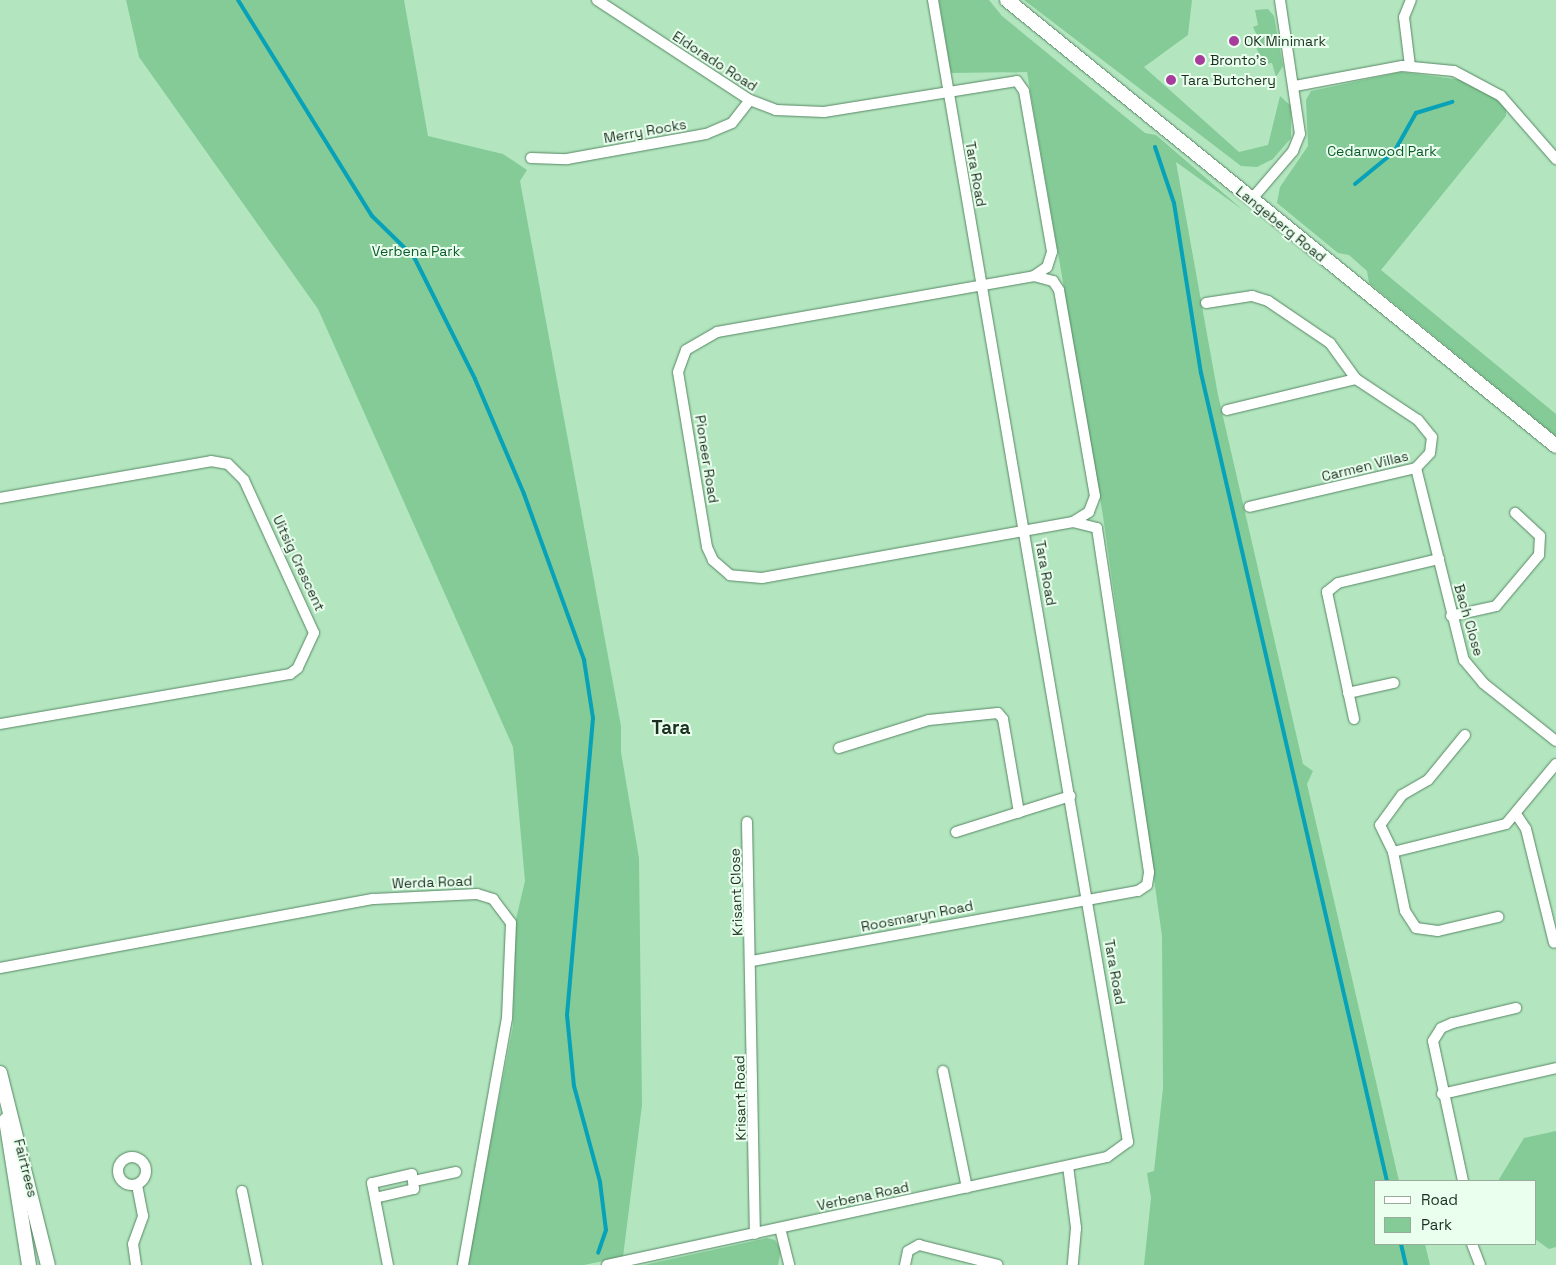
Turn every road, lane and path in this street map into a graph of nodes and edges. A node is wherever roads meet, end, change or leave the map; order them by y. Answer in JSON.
{"nodes":[{"id":1,"x":597,"y":0,"type":"edge"},
{"id":2,"x":933,"y":0,"type":"edge"},
{"id":3,"x":1007,"y":0,"type":"edge"},
{"id":4,"x":1280,"y":0,"type":"edge"},
{"id":5,"x":1411,"y":0,"type":"edge"},
{"id":6,"x":1410,"y":66,"type":"junction"},
{"id":7,"x":1295,"y":86,"type":"junction"},
{"id":8,"x":947,"y":89,"type":"junction"},
{"id":9,"x":750,"y":100,"type":"junction"},
{"id":10,"x":531,"y":158,"type":"dead end"},
{"id":11,"x":1556,"y":159,"type":"edge"},
{"id":12,"x":1250,"y":200,"type":"junction"},
{"id":13,"x":1034,"y":276,"type":"junction"},
{"id":14,"x":982,"y":285,"type":"junction"},
{"id":15,"x":1206,"y":303,"type":"dead end"},
{"id":16,"x":1356,"y":379,"type":"junction"},
{"id":17,"x":1227,"y":410,"type":"dead end"},
{"id":18,"x":1556,"y":446,"type":"edge"},
{"id":19,"x":1416,"y":468,"type":"junction"},
{"id":20,"x":0,"y":498,"type":"edge"},
{"id":21,"x":1249,"y":508,"type":"dead end"},
{"id":22,"x":1515,"y":512,"type":"dead end"},
{"id":23,"x":1073,"y":522,"type":"junction"},
{"id":24,"x":1025,"y":530,"type":"junction"},
{"id":25,"x":1439,"y":559,"type":"junction"},
{"id":26,"x":1451,"y":616,"type":"junction"},
{"id":27,"x":1394,"y":683,"type":"dead end"},
{"id":28,"x":1348,"y":693,"type":"junction"},
{"id":29,"x":1354,"y":719,"type":"dead end"},
{"id":30,"x":0,"y":724,"type":"edge"},
{"id":31,"x":1465,"y":735,"type":"dead end"},
{"id":32,"x":1556,"y":741,"type":"edge"},
{"id":33,"x":839,"y":748,"type":"dead end"},
{"id":34,"x":1556,"y":764,"type":"edge"},
{"id":35,"x":1070,"y":796,"type":"junction"},
{"id":36,"x":1019,"y":813,"type":"junction"},
{"id":37,"x":1516,"y":814,"type":"junction"},
{"id":38,"x":747,"y":822,"type":"dead end"},
{"id":39,"x":956,"y":832,"type":"dead end"},
{"id":40,"x":1393,"y":852,"type":"junction"},
{"id":41,"x":1088,"y":899,"type":"junction"},
{"id":42,"x":1498,"y":917,"type":"dead end"},
{"id":43,"x":1554,"y":943,"type":"dead end"},
{"id":44,"x":752,"y":961,"type":"junction"},
{"id":45,"x":0,"y":968,"type":"edge"},
{"id":46,"x":1516,"y":1008,"type":"dead end"},
{"id":47,"x":1556,"y":1068,"type":"edge"},
{"id":48,"x":943,"y":1071,"type":"dead end"},
{"id":49,"x":0,"y":1072,"type":"edge"},
{"id":50,"x":0,"y":1079,"type":"edge"},
{"id":51,"x":1442,"y":1094,"type":"junction"},
{"id":52,"x":1124,"y":1149,"type":"joint"},
{"id":53,"x":1068,"y":1166,"type":"junction"},
{"id":54,"x":456,"y":1172,"type":"dead end"},
{"id":55,"x":1463,"y":1180,"type":"edge"},
{"id":56,"x":414,"y":1181,"type":"junction"},
{"id":57,"x":137,"y":1186,"type":"dead end"},
{"id":58,"x":967,"y":1188,"type":"junction"},
{"id":59,"x":242,"y":1191,"type":"dead end"},
{"id":60,"x":375,"y":1198,"type":"junction"},
{"id":61,"x":780,"y":1228,"type":"junction"},
{"id":62,"x":755,"y":1234,"type":"junction"},
{"id":63,"x":1472,"y":1245,"type":"edge"},
{"id":64,"x":29,"y":1265,"type":"edge"},
{"id":65,"x":48,"y":1265,"type":"edge"},
{"id":66,"x":136,"y":1265,"type":"edge"},
{"id":67,"x":257,"y":1265,"type":"edge"},
{"id":68,"x":388,"y":1265,"type":"edge"},
{"id":69,"x":463,"y":1265,"type":"edge"},
{"id":70,"x":607,"y":1265,"type":"edge"},
{"id":71,"x":789,"y":1265,"type":"edge"},
{"id":72,"x":905,"y":1265,"type":"edge"},
{"id":73,"x":998,"y":1265,"type":"edge"},
{"id":74,"x":1073,"y":1265,"type":"edge"},
{"id":75,"x":1480,"y":1265,"type":"edge"}],
"edges":[{"from":1,"to":9,"type":"street","name":"Eldorado Road"},
{"from":2,"to":8,"type":"street","name":"Tara Road"},
{"from":3,"to":12,"type":"main road","name":"Langeberg Road"},
{"from":4,"to":7,"type":"street"},
{"from":5,"to":6,"type":"street"},
{"from":6,"to":7,"type":"street"},
{"from":6,"to":11,"type":"street"},
{"from":7,"to":12,"type":"street"},
{"from":8,"to":9,"type":"street","name":"Eldorado Road"},
{"from":8,"to":13,"type":"street","name":"Eldorado Road"},
{"from":8,"to":14,"type":"street","name":"Tara Road"},
{"from":9,"to":10,"type":"street","name":"Merry Rocks"},
{"from":12,"to":18,"type":"main road","name":"Langeberg Road"},
{"from":13,"to":14,"type":"street","name":"Pioneer Road"},
{"from":13,"to":23,"type":"street"},
{"from":14,"to":24,"type":"street","name":"Tara Road"},
{"from":14,"to":24,"type":"street","name":"Pioneer Road"},
{"from":15,"to":16,"type":"street","name":"Carmen Villas"},
{"from":16,"to":17,"type":"street"},
{"from":16,"to":19,"type":"street","name":"Carmen Villas"},
{"from":19,"to":21,"type":"street","name":"Carmen Villas"},
{"from":19,"to":25,"type":"street","name":"Bach Close"},
{"from":20,"to":30,"type":"street","name":"Uitsig Crescent"},
{"from":22,"to":26,"type":"street"},
{"from":23,"to":24,"type":"street","name":"Pioneer Road"},
{"from":23,"to":41,"type":"street","name":"Roosmaryn Road"},
{"from":24,"to":35,"type":"street","name":"Tara Road"},
{"from":25,"to":26,"type":"street","name":"Bach Close"},
{"from":25,"to":28,"type":"street"},
{"from":26,"to":32,"type":"street","name":"Bach Close"},
{"from":27,"to":28,"type":"street"},
{"from":28,"to":29,"type":"street"},
{"from":31,"to":40,"type":"street"},
{"from":33,"to":36,"type":"street"},
{"from":34,"to":37,"type":"street"},
{"from":35,"to":36,"type":"street"},
{"from":35,"to":41,"type":"street","name":"Tara Road"},
{"from":36,"to":39,"type":"street"},
{"from":37,"to":40,"type":"street"},
{"from":37,"to":43,"type":"street"},
{"from":38,"to":44,"type":"street","name":"Krisant Close"},
{"from":40,"to":42,"type":"street"},
{"from":41,"to":44,"type":"street","name":"Roosmaryn Road"},
{"from":41,"to":52,"type":"street","name":"Tara Road"},
{"from":44,"to":62,"type":"street","name":"Krisant Road"},
{"from":45,"to":69,"type":"street","name":"Werda Road"},
{"from":46,"to":51,"type":"street"},
{"from":47,"to":51,"type":"street"},
{"from":48,"to":58,"type":"street"},
{"from":49,"to":65,"type":"main road","name":"Fairtrees"},
{"from":50,"to":64,"type":"main road","name":"Fairtrees"},
{"from":51,"to":55,"type":"street"},
{"from":52,"to":53,"type":"street","name":"Verbena Road"},
{"from":53,"to":58,"type":"street","name":"Verbena Road"},
{"from":53,"to":74,"type":"street"},
{"from":54,"to":56,"type":"street"},
{"from":56,"to":60,"type":"street"},
{"from":56,"to":60,"type":"street"},
{"from":57,"to":66,"type":"street"},
{"from":58,"to":61,"type":"street","name":"Verbena Road"},
{"from":59,"to":67,"type":"street"},
{"from":60,"to":68,"type":"street"},
{"from":61,"to":62,"type":"street","name":"Verbena Road"},
{"from":61,"to":71,"type":"street"},
{"from":62,"to":70,"type":"street","name":"Verbena Road"},
{"from":63,"to":75,"type":"street"},
{"from":72,"to":73,"type":"street"}]}
